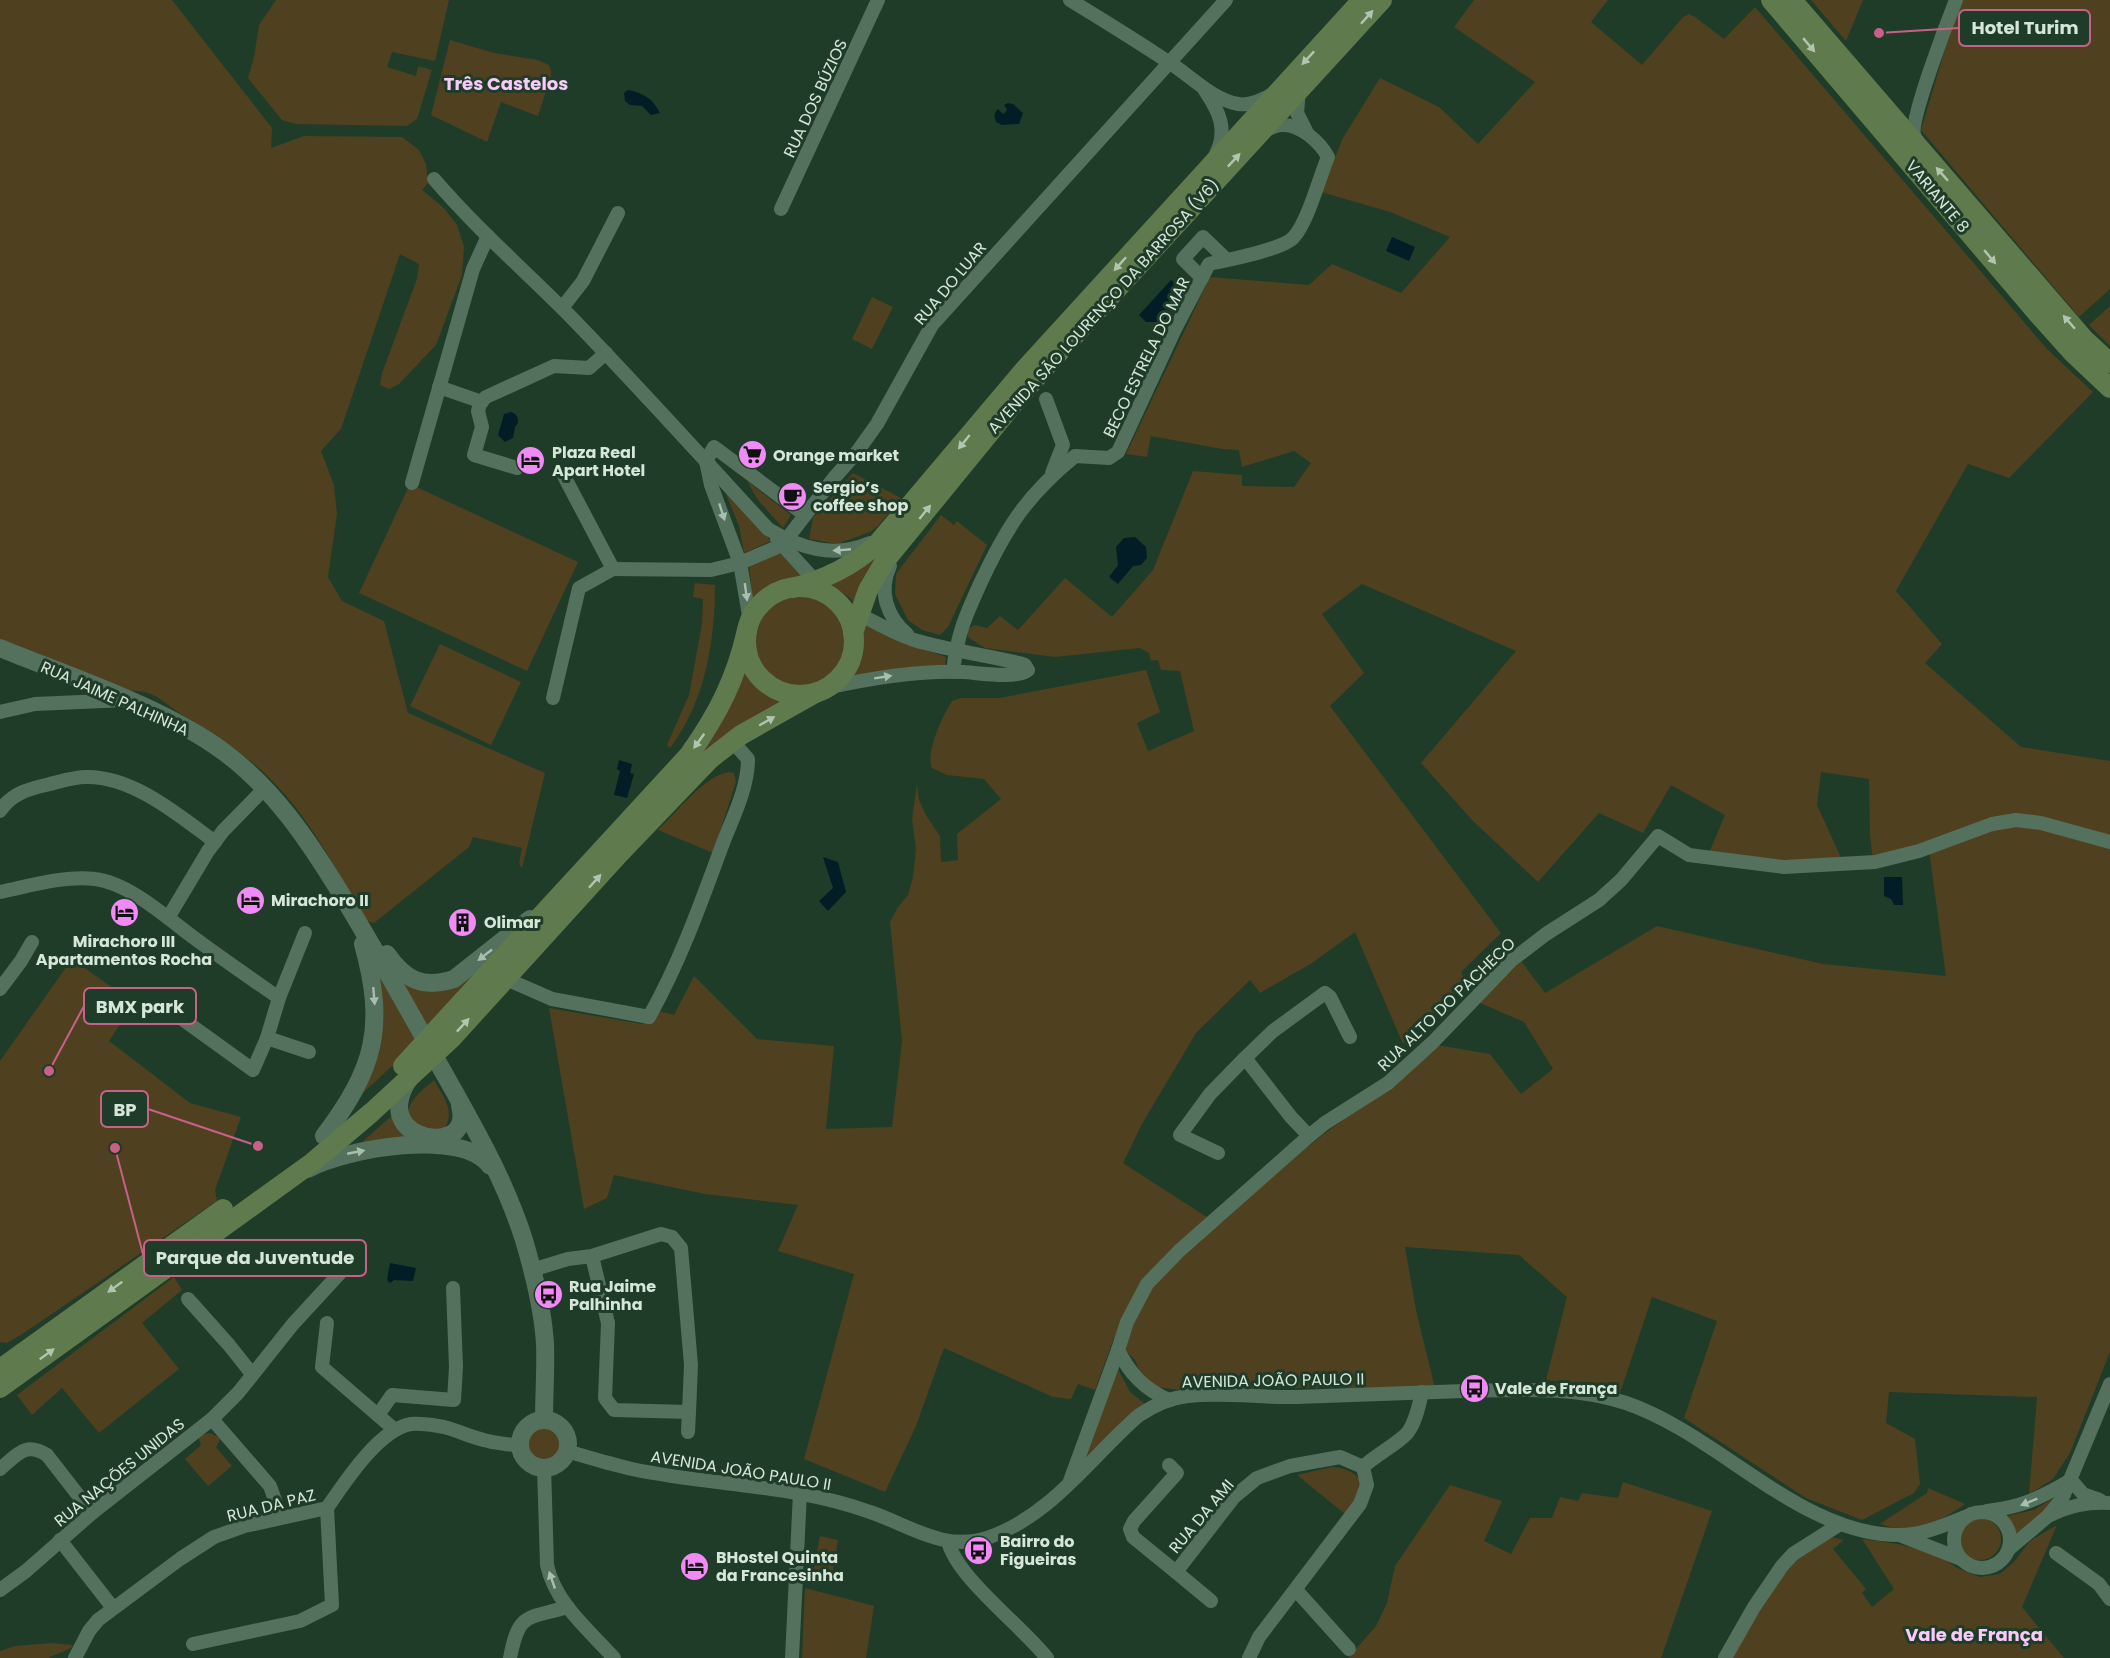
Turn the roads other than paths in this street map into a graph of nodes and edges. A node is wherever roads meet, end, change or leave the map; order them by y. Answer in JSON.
{"nodes":[{"id":1,"x":878,"y":0,"type":"edge"},
{"id":2,"x":1070,"y":0,"type":"edge"},
{"id":3,"x":1226,"y":0,"type":"edge"},
{"id":4,"x":1362,"y":0,"type":"edge"},
{"id":5,"x":1382,"y":0,"type":"edge"},
{"id":6,"x":1771,"y":0,"type":"edge"},
{"id":7,"x":1792,"y":0,"type":"edge"},
{"id":8,"x":1956,"y":0,"type":"edge"},
{"id":9,"x":1170,"y":63,"type":"junction"},
{"id":10,"x":1927,"y":84,"type":"junction"},
{"id":11,"x":1203,"y":87,"type":"junction"},
{"id":12,"x":1299,"y":90,"type":"junction"},
{"id":13,"x":1277,"y":92,"type":"junction"},
{"id":14,"x":1890,"y":115,"type":"junction"},
{"id":15,"x":1259,"y":133,"type":"junction"},
{"id":16,"x":1307,"y":134,"type":"junction"},
{"id":17,"x":1922,"y":151,"type":"junction"},
{"id":18,"x":1209,"y":166,"type":"junction"},
{"id":19,"x":434,"y":179,"type":"dead end"},
{"id":20,"x":781,"y":209,"type":"dead end"},
{"id":21,"x":618,"y":213,"type":"dead end"},
{"id":22,"x":488,"y":236,"type":"junction"},
{"id":23,"x":1227,"y":260,"type":"junction"},
{"id":24,"x":1202,"y":278,"type":"junction"},
{"id":25,"x":562,"y":308,"type":"junction"},
{"id":26,"x":606,"y":353,"type":"junction"},
{"id":27,"x":2110,"y":363,"type":"edge"},
{"id":28,"x":439,"y":387,"type":"junction"},
{"id":29,"x":2110,"y":388,"type":"edge"},
{"id":30,"x":1046,"y":399,"type":"dead end"},
{"id":31,"x":482,"y":402,"type":"junction"},
{"id":32,"x":1063,"y":445,"type":"junction"},
{"id":33,"x":1076,"y":456,"type":"junction"},
{"id":34,"x":706,"y":461,"type":"junction"},
{"id":35,"x":517,"y":468,"type":"dead end"},
{"id":36,"x":1052,"y":475,"type":"junction"},
{"id":37,"x":564,"y":476,"type":"dead end"},
{"id":38,"x":412,"y":483,"type":"dead end"},
{"id":39,"x":805,"y":515,"type":"junction"},
{"id":40,"x":897,"y":534,"type":"junction"},
{"id":41,"x":784,"y":542,"type":"junction"},
{"id":42,"x":740,"y":563,"type":"junction"},
{"id":43,"x":613,"y":569,"type":"junction"},
{"id":44,"x":837,"y":599,"type":"junction"},
{"id":45,"x":748,"y":626,"type":"junction"},
{"id":46,"x":914,"y":640,"type":"junction"},
{"id":47,"x":0,"y":648,"type":"edge"},
{"id":48,"x":955,"y":650,"type":"junction"},
{"id":49,"x":953,"y":672,"type":"junction"},
{"id":50,"x":822,"y":690,"type":"junction"},
{"id":51,"x":553,"y":698,"type":"dead end"},
{"id":52,"x":128,"y":700,"type":"junction"},
{"id":53,"x":0,"y":712,"type":"edge"},
{"id":54,"x":732,"y":741,"type":"junction"},
{"id":55,"x":265,"y":788,"type":"junction"},
{"id":56,"x":0,"y":811,"type":"edge"},
{"id":57,"x":215,"y":842,"type":"junction"},
{"id":58,"x":2110,"y":842,"type":"edge"},
{"id":59,"x":0,"y":892,"type":"edge"},
{"id":60,"x":563,"y":892,"type":"junction"},
{"id":61,"x":168,"y":918,"type":"junction"},
{"id":62,"x":357,"y":919,"type":"junction"},
{"id":63,"x":305,"y":933,"type":"dead end"},
{"id":64,"x":32,"y":942,"type":"dead end"},
{"id":65,"x":506,"y":979,"type":"junction"},
{"id":66,"x":0,"y":989,"type":"edge"},
{"id":67,"x":279,"y":998,"type":"junction"},
{"id":68,"x":174,"y":1013,"type":"dead end"},
{"id":69,"x":1350,"y":1036,"type":"dead end"},
{"id":70,"x":267,"y":1038,"type":"junction"},
{"id":71,"x":309,"y":1052,"type":"dead end"},
{"id":72,"x":1245,"y":1058,"type":"junction"},
{"id":73,"x":410,"y":1077,"type":"junction"},
{"id":74,"x":460,"y":1103,"type":"junction"},
{"id":75,"x":324,"y":1136,"type":"junction"},
{"id":76,"x":1309,"y":1136,"type":"junction"},
{"id":77,"x":1218,"y":1153,"type":"dead end"},
{"id":78,"x":499,"y":1179,"type":"junction"},
{"id":79,"x":283,"y":1183,"type":"junction"},
{"id":80,"x":592,"y":1256,"type":"junction"},
{"id":81,"x":327,"y":1257,"type":"dead end"},
{"id":82,"x":532,"y":1270,"type":"junction"},
{"id":83,"x":453,"y":1288,"type":"dead end"},
{"id":84,"x":188,"y":1299,"type":"dead end"},
{"id":85,"x":327,"y":1323,"type":"dead end"},
{"id":86,"x":1118,"y":1350,"type":"junction"},
{"id":87,"x":0,"y":1369,"type":"edge"},
{"id":88,"x":252,"y":1374,"type":"junction"},
{"id":89,"x":2110,"y":1384,"type":"edge"},
{"id":90,"x":0,"y":1388,"type":"edge"},
{"id":91,"x":1422,"y":1392,"type":"junction"},
{"id":92,"x":1169,"y":1400,"type":"junction"},
{"id":93,"x":689,"y":1412,"type":"junction"},
{"id":94,"x":378,"y":1415,"type":"junction"},
{"id":95,"x":212,"y":1419,"type":"junction"},
{"id":96,"x":544,"y":1420,"type":"junction"},
{"id":97,"x":395,"y":1430,"type":"junction"},
{"id":98,"x":688,"y":1432,"type":"dead end"},
{"id":99,"x":520,"y":1446,"type":"junction"},
{"id":100,"x":566,"y":1451,"type":"junction"},
{"id":101,"x":1169,"y":1465,"type":"dead end"},
{"id":102,"x":544,"y":1467,"type":"junction"},
{"id":103,"x":1363,"y":1467,"type":"junction"},
{"id":104,"x":0,"y":1469,"type":"edge"},
{"id":105,"x":2071,"y":1480,"type":"junction"},
{"id":106,"x":1070,"y":1482,"type":"junction"},
{"id":107,"x":800,"y":1493,"type":"junction"},
{"id":108,"x":2109,"y":1503,"type":"edge"},
{"id":109,"x":327,"y":1508,"type":"junction"},
{"id":110,"x":1982,"y":1512,"type":"junction"},
{"id":111,"x":92,"y":1513,"type":"junction"},
{"id":112,"x":2048,"y":1516,"type":"junction"},
{"id":113,"x":281,"y":1517,"type":"junction"},
{"id":114,"x":1965,"y":1517,"type":"junction"},
{"id":115,"x":1840,"y":1524,"type":"junction"},
{"id":116,"x":1900,"y":1535,"type":"junction"},
{"id":117,"x":60,"y":1540,"type":"junction"},
{"id":118,"x":948,"y":1541,"type":"junction"},
{"id":119,"x":2009,"y":1549,"type":"junction"},
{"id":120,"x":2056,"y":1553,"type":"dead end"},
{"id":121,"x":1960,"y":1559,"type":"junction"},
{"id":122,"x":1176,"y":1572,"type":"junction"},
{"id":123,"x":0,"y":1590,"type":"edge"},
{"id":124,"x":1296,"y":1590,"type":"junction"},
{"id":125,"x":2110,"y":1599,"type":"edge"},
{"id":126,"x":1211,"y":1601,"type":"dead end"},
{"id":127,"x":568,"y":1607,"type":"junction"},
{"id":128,"x":113,"y":1608,"type":"junction"},
{"id":129,"x":193,"y":1644,"type":"dead end"},
{"id":130,"x":1349,"y":1649,"type":"dead end"},
{"id":131,"x":75,"y":1658,"type":"edge"},
{"id":132,"x":510,"y":1658,"type":"edge"},
{"id":133,"x":614,"y":1658,"type":"edge"},
{"id":134,"x":792,"y":1658,"type":"edge"},
{"id":135,"x":1047,"y":1658,"type":"edge"},
{"id":136,"x":1249,"y":1658,"type":"edge"},
{"id":137,"x":1725,"y":1658,"type":"edge"}],
"edges":[{"from":1,"to":20,"type":"street","name":"RUA DOS BÚZIOS"},
{"from":2,"to":9,"type":"street"},
{"from":3,"to":9,"type":"street","name":"RUA DO LUAR"},
{"from":4,"to":13,"type":"main road","name":"AVENIDA SÃO LOURENÇO DA BARROSA (V6)","one_way":true},
{"from":12,"to":5,"type":"main road","name":"AVENIDA SÃO LOURENÇO DA BARROSA (V6)","one_way":true},
{"from":6,"to":29,"type":"main road","name":"VARIANTE 8","one_way":true},
{"from":7,"to":14,"type":"main road","name":"VARIANTE 8"},
{"from":8,"to":10,"type":"street"},
{"from":9,"to":11,"type":"street"},
{"from":9,"to":39,"type":"street","name":"RUA DO LUAR"},
{"from":10,"to":14,"type":"street"},
{"from":10,"to":17,"type":"street"},
{"from":11,"to":13,"type":"street"},
{"from":11,"to":18,"type":"street"},
{"from":12,"to":15,"type":"main road","name":"AVENIDA SÃO LOURENÇO DA BARROSA (V6)"},
{"from":12,"to":16,"type":"street"},
{"from":13,"to":18,"type":"main road","name":"AVENIDA SÃO LOURENÇO DA BARROSA (V6)"},
{"from":14,"to":17,"type":"main road","name":"VARIANTE 8"},
{"from":15,"to":16,"type":"street"},
{"from":40,"to":15,"type":"main road","name":"AVENIDA SÃO LOURENÇO DA BARROSA (V6)","one_way":true},
{"from":16,"to":23,"type":"street","name":"BECO ESTRELA DO MAR"},
{"from":27,"to":17,"type":"main road","name":"VARIANTE 8","one_way":true},
{"from":18,"to":40,"type":"main road","name":"AVENIDA SÃO LOURENÇO DA BARROSA (V6)","one_way":true},
{"from":19,"to":22,"type":"street"},
{"from":21,"to":25,"type":"street"},
{"from":22,"to":25,"type":"street"},
{"from":22,"to":28,"type":"street"},
{"from":23,"to":24,"type":"street","name":"BECO ESTRELA DO MAR"},
{"from":23,"to":24,"type":"street"},
{"from":24,"to":33,"type":"street","name":"BECO ESTRELA DO MAR"},
{"from":25,"to":26,"type":"street"},
{"from":26,"to":31,"type":"street"},
{"from":26,"to":34,"type":"street"},
{"from":28,"to":31,"type":"street"},
{"from":28,"to":38,"type":"street"},
{"from":30,"to":32,"type":"street"},
{"from":31,"to":35,"type":"street"},
{"from":32,"to":33,"type":"street"},
{"from":32,"to":36,"type":"street"},
{"from":33,"to":36,"type":"street"},
{"from":34,"to":39,"type":"street"},
{"from":34,"to":41,"type":"street"},
{"from":34,"to":42,"type":"street","one_way":true},
{"from":36,"to":48,"type":"street"},
{"from":37,"to":43,"type":"street"},
{"from":39,"to":41,"type":"street","name":"RUA DO LUAR"},
{"from":40,"to":41,"type":"street","one_way":true},
{"from":40,"to":44,"type":"main road","name":"AVENIDA SÃO LOURENÇO DA BARROSA (V6)"},
{"from":40,"to":44,"type":"main road","name":"AVENIDA SÃO LOURENÇO DA BARROSA (V6)"},
{"from":40,"to":46,"type":"street"},
{"from":41,"to":42,"type":"street"},
{"from":41,"to":44,"type":"street"},
{"from":42,"to":43,"type":"street"},
{"from":42,"to":45,"type":"street","one_way":true},
{"from":43,"to":51,"type":"street"},
{"from":44,"to":45,"type":"main road","name":"AVENIDA SÃO LOURENÇO DA BARROSA (V6)"},
{"from":44,"to":46,"type":"street"},
{"from":44,"to":50,"type":"main road","name":"AVENIDA SÃO LOURENÇO DA BARROSA (V6)"},
{"from":45,"to":50,"type":"main road"},
{"from":45,"to":60,"type":"main road","name":"AVENIDA SÃO LOURENÇO DA BARROSA (V6)","one_way":true},
{"from":46,"to":48,"type":"street"},
{"from":47,"to":52,"type":"street","name":"RUA JAIME PALHINHA"},
{"from":48,"to":49,"type":"street"},
{"from":48,"to":49,"type":"street"},
{"from":50,"to":49,"type":"street","one_way":true},
{"from":54,"to":50,"type":"main road","name":"AVENIDA SÃO LOURENÇO DA BARROSA (V6)","one_way":true},
{"from":52,"to":53,"type":"street"},
{"from":52,"to":55,"type":"street","name":"RUA JAIME PALHINHA"},
{"from":65,"to":54,"type":"main road","name":"AVENIDA SÃO LOURENÇO DA BARROSA (V6)","one_way":true},
{"from":54,"to":65,"type":"street"},
{"from":55,"to":57,"type":"street"},
{"from":55,"to":62,"type":"street","name":"RUA JAIME PALHINHA"},
{"from":56,"to":57,"type":"street"},
{"from":57,"to":61,"type":"street"},
{"from":58,"to":76,"type":"street","name":"RUA ALTO DO PACHECO"},
{"from":59,"to":61,"type":"street"},
{"from":60,"to":62,"type":"street","one_way":true},
{"from":60,"to":75,"type":"main road","name":"AVENIDA SÃO LOURENÇO DA BARROSA (V6)"},
{"from":61,"to":67,"type":"street"},
{"from":62,"to":74,"type":"street","name":"RUA JAIME PALHINHA"},
{"from":62,"to":75,"type":"street","one_way":true},
{"from":63,"to":67,"type":"street"},
{"from":64,"to":66,"type":"street"},
{"from":73,"to":65,"type":"main road","name":"AVENIDA SÃO LOURENÇO DA BARROSA (V6)","one_way":true},
{"from":67,"to":70,"type":"street"},
{"from":68,"to":70,"type":"street"},
{"from":69,"to":72,"type":"street"},
{"from":70,"to":71,"type":"street"},
{"from":72,"to":76,"type":"street"},
{"from":72,"to":77,"type":"street"},
{"from":73,"to":74,"type":"street"},
{"from":73,"to":79,"type":"main road","name":"AVENIDA SÃO LOURENÇO DA BARROSA (V6)"},
{"from":74,"to":78,"type":"street","name":"RUA JAIME PALHINHA"},
{"from":75,"to":87,"type":"main road","name":"AVENIDA SÃO LOURENÇO DA BARROSA (V6)","one_way":true},
{"from":76,"to":86,"type":"street","name":"RUA ALTO DO PACHECO"},
{"from":79,"to":78,"type":"street","one_way":true},
{"from":78,"to":82,"type":"street","name":"RUA JAIME PALHINHA"},
{"from":90,"to":79,"type":"main road","name":"AVENIDA SÃO LOURENÇO DA BARROSA (V6)","one_way":true},
{"from":80,"to":82,"type":"street"},
{"from":80,"to":93,"type":"street"},
{"from":80,"to":93,"type":"street"},
{"from":81,"to":88,"type":"street","name":"RUA NAÇÕES UNIDAS"},
{"from":82,"to":96,"type":"street","name":"RUA JAIME PALHINHA"},
{"from":83,"to":94,"type":"street"},
{"from":84,"to":88,"type":"street"},
{"from":85,"to":94,"type":"street"},
{"from":86,"to":92,"type":"street"},
{"from":86,"to":106,"type":"street","name":"RUA ALTO DO PACHECO"},
{"from":88,"to":95,"type":"street","name":"RUA NAÇÕES UNIDAS"},
{"from":89,"to":105,"type":"street"},
{"from":91,"to":92,"type":"street","name":"AVENIDA JOÃO PAULO II"},
{"from":91,"to":103,"type":"street"},
{"from":91,"to":115,"type":"street","name":"AVENIDA JOÃO PAULO II"},
{"from":92,"to":106,"type":"street","name":"AVENIDA JOÃO PAULO II"},
{"from":93,"to":98,"type":"street"},
{"from":94,"to":97,"type":"street"},
{"from":95,"to":111,"type":"street","name":"RUA NAÇÕES UNIDAS"},
{"from":95,"to":113,"type":"street"},
{"from":96,"to":99,"type":"street"},
{"from":96,"to":100,"type":"street"},
{"from":97,"to":99,"type":"street"},
{"from":97,"to":109,"type":"street","name":"RUA DA PAZ"},
{"from":99,"to":102,"type":"street"},
{"from":100,"to":102,"type":"street"},
{"from":100,"to":107,"type":"street","name":"AVENIDA JOÃO PAULO II"},
{"from":101,"to":122,"type":"street","name":"RUA DA AMI"},
{"from":127,"to":102,"type":"street","one_way":true},
{"from":103,"to":122,"type":"street","name":"RUA DA AMI"},
{"from":103,"to":124,"type":"street"},
{"from":104,"to":111,"type":"street"},
{"from":105,"to":108,"type":"street"},
{"from":105,"to":110,"type":"street","one_way":true},
{"from":105,"to":112,"type":"street"},
{"from":106,"to":118,"type":"street","name":"AVENIDA JOÃO PAULO II"},
{"from":107,"to":118,"type":"street","name":"AVENIDA JOÃO PAULO II"},
{"from":107,"to":134,"type":"street"},
{"from":108,"to":112,"type":"street"},
{"from":109,"to":113,"type":"street","name":"RUA DA PAZ"},
{"from":109,"to":129,"type":"street"},
{"from":110,"to":114,"type":"street"},
{"from":110,"to":119,"type":"street"},
{"from":111,"to":117,"type":"street","name":"RUA NAÇÕES UNIDAS"},
{"from":112,"to":119,"type":"street"},
{"from":113,"to":128,"type":"street","name":"RUA DA PAZ"},
{"from":114,"to":116,"type":"street"},
{"from":114,"to":121,"type":"street"},
{"from":115,"to":116,"type":"street","name":"AVENIDA JOÃO PAULO II"},
{"from":115,"to":137,"type":"street"},
{"from":116,"to":121,"type":"street"},
{"from":117,"to":123,"type":"street","name":"RUA NAÇÕES UNIDAS"},
{"from":117,"to":128,"type":"street"},
{"from":118,"to":135,"type":"street"},
{"from":119,"to":121,"type":"street"},
{"from":120,"to":125,"type":"street"},
{"from":122,"to":126,"type":"street","name":"RUA DA AMI"},
{"from":124,"to":130,"type":"street"},
{"from":124,"to":136,"type":"street"},
{"from":127,"to":132,"type":"street"},
{"from":127,"to":133,"type":"street"},
{"from":128,"to":131,"type":"street","name":"RUA DA PAZ"}]}
